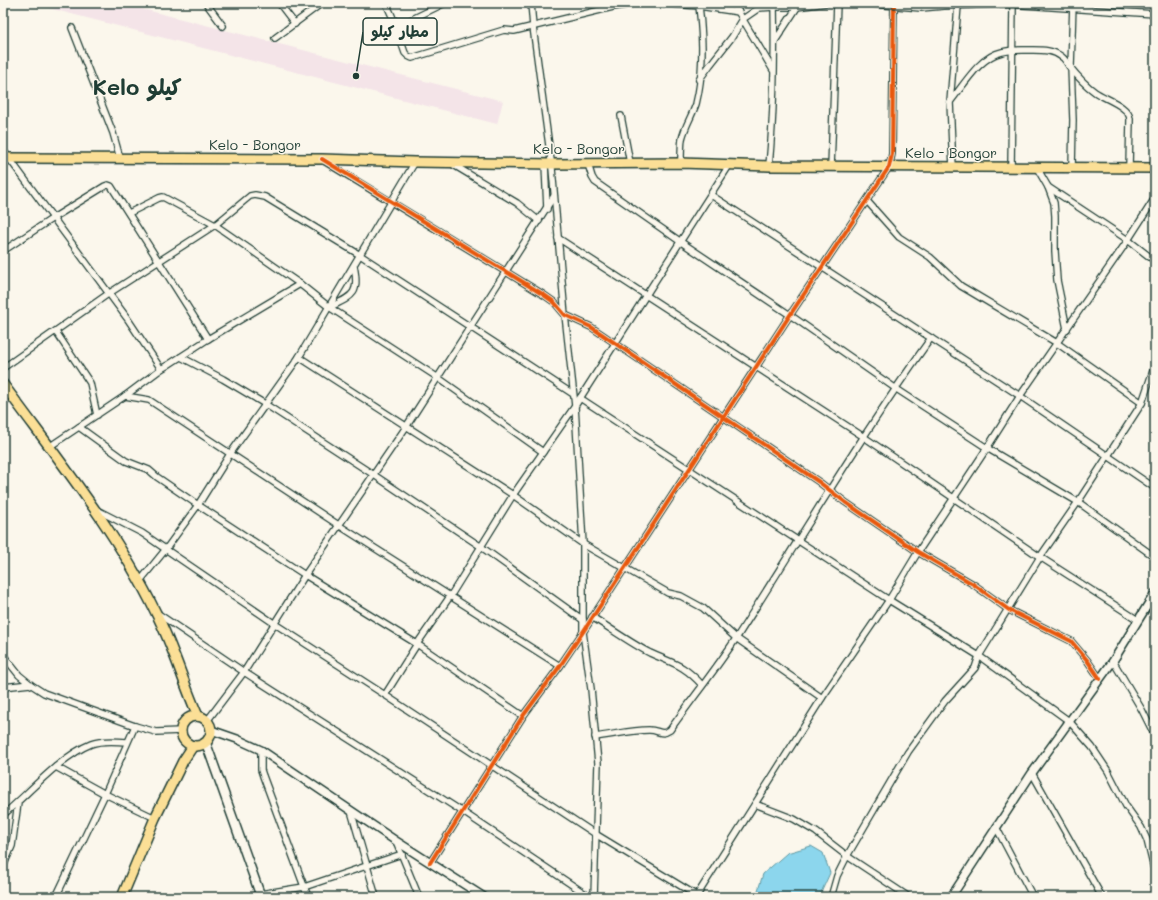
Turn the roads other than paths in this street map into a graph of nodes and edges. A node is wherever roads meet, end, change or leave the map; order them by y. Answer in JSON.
{"nodes":[{"id":1,"x":206,"y":3,"type":"edge"},
{"id":2,"x":279,"y":3,"type":"edge"},
{"id":3,"x":322,"y":3,"type":"edge"},
{"id":4,"x":386,"y":3,"type":"edge"},
{"id":5,"x":445,"y":3,"type":"edge"},
{"id":6,"x":532,"y":3,"type":"edge"},
{"id":7,"x":639,"y":3,"type":"edge"},
{"id":8,"x":658,"y":3,"type":"edge"},
{"id":9,"x":733,"y":3,"type":"edge"},
{"id":10,"x":826,"y":3,"type":"edge"},
{"id":11,"x":837,"y":3,"type":"edge"},
{"id":12,"x":861,"y":3,"type":"edge"},
{"id":13,"x":894,"y":4,"type":"edge"},
{"id":14,"x":1010,"y":4,"type":"edge"},
{"id":15,"x":774,"y":5,"type":"edge"},
{"id":16,"x":799,"y":5,"type":"edge"},
{"id":17,"x":699,"y":6,"type":"junction"},
{"id":18,"x":958,"y":6,"type":"junction"},
{"id":19,"x":1073,"y":6,"type":"edge"},
{"id":20,"x":738,"y":12,"type":"junction"},
{"id":21,"x":1155,"y":14,"type":"edge"},
{"id":22,"x":743,"y":19,"type":"junction"},
{"id":23,"x":295,"y":24,"type":"junction"},
{"id":24,"x":223,"y":26,"type":"dead end"},
{"id":25,"x":533,"y":26,"type":"junction"},
{"id":26,"x":396,"y":27,"type":"junction"},
{"id":27,"x":72,"y":28,"type":"dead end"},
{"id":28,"x":275,"y":38,"type":"dead end"},
{"id":29,"x":775,"y":41,"type":"junction"},
{"id":30,"x":1012,"y":50,"type":"junction"},
{"id":31,"x":1070,"y":67,"type":"junction"},
{"id":32,"x":773,"y":70,"type":"junction"},
{"id":33,"x":699,"y":80,"type":"junction"},
{"id":34,"x":950,"y":102,"type":"junction"},
{"id":35,"x":621,"y":116,"type":"dead end"},
{"id":36,"x":4,"y":157,"type":"edge"},
{"id":37,"x":120,"y":158,"type":"junction"},
{"id":38,"x":322,"y":159,"type":"junction"},
{"id":39,"x":415,"y":162,"type":"junction"},
{"id":40,"x":450,"y":163,"type":"junction"},
{"id":41,"x":630,"y":163,"type":"junction"},
{"id":42,"x":681,"y":163,"type":"junction"},
{"id":43,"x":548,"y":164,"type":"junction"},
{"id":44,"x":588,"y":164,"type":"junction"},
{"id":45,"x":730,"y":164,"type":"junction"},
{"id":46,"x":769,"y":166,"type":"junction"},
{"id":47,"x":831,"y":166,"type":"junction"},
{"id":48,"x":889,"y":167,"type":"junction"},
{"id":49,"x":1011,"y":167,"type":"junction"},
{"id":50,"x":953,"y":168,"type":"junction"},
{"id":51,"x":1037,"y":168,"type":"junction"},
{"id":52,"x":1072,"y":168,"type":"junction"},
{"id":53,"x":1128,"y":168,"type":"junction"},
{"id":54,"x":1155,"y":168,"type":"edge"},
{"id":55,"x":1048,"y":187,"type":"junction"},
{"id":56,"x":711,"y":195,"type":"junction"},
{"id":57,"x":554,"y":196,"type":"junction"},
{"id":58,"x":1155,"y":198,"type":"edge"},
{"id":59,"x":867,"y":201,"type":"junction"},
{"id":60,"x":391,"y":202,"type":"junction"},
{"id":61,"x":547,"y":209,"type":"junction"},
{"id":62,"x":129,"y":213,"type":"junction"},
{"id":63,"x":53,"y":218,"type":"junction"},
{"id":64,"x":539,"y":221,"type":"junction"},
{"id":65,"x":215,"y":225,"type":"junction"},
{"id":66,"x":558,"y":238,"type":"junction"},
{"id":67,"x":1128,"y":240,"type":"junction"},
{"id":68,"x":681,"y":242,"type":"junction"},
{"id":69,"x":3,"y":251,"type":"edge"},
{"id":70,"x":360,"y":255,"type":"junction"},
{"id":71,"x":158,"y":261,"type":"junction"},
{"id":72,"x":1155,"y":261,"type":"edge"},
{"id":73,"x":354,"y":266,"type":"junction"},
{"id":74,"x":823,"y":266,"type":"junction"},
{"id":75,"x":505,"y":272,"type":"junction"},
{"id":76,"x":300,"y":284,"type":"junction"},
{"id":77,"x":108,"y":294,"type":"junction"},
{"id":78,"x":646,"y":296,"type":"junction"},
{"id":79,"x":329,"y":307,"type":"junction"},
{"id":80,"x":565,"y":315,"type":"junction"},
{"id":81,"x":790,"y":315,"type":"junction"},
{"id":82,"x":470,"y":327,"type":"junction"},
{"id":83,"x":1067,"y":329,"type":"junction"},
{"id":84,"x":56,"y":332,"type":"junction"},
{"id":85,"x":931,"y":338,"type":"junction"},
{"id":86,"x":208,"y":339,"type":"junction"},
{"id":87,"x":615,"y":343,"type":"junction"},
{"id":88,"x":1057,"y":343,"type":"junction"},
{"id":89,"x":181,"y":357,"type":"junction"},
{"id":90,"x":299,"y":358,"type":"junction"},
{"id":91,"x":1155,"y":365,"type":"edge"},
{"id":92,"x":756,"y":367,"type":"junction"},
{"id":93,"x":3,"y":368,"type":"edge"},
{"id":94,"x":161,"y":369,"type":"junction"},
{"id":95,"x":437,"y":377,"type":"junction"},
{"id":96,"x":3,"y":384,"type":"edge"},
{"id":97,"x":896,"y":388,"type":"junction"},
{"id":98,"x":573,"y":394,"type":"junction"},
{"id":99,"x":125,"y":396,"type":"junction"},
{"id":100,"x":1020,"y":396,"type":"junction"},
{"id":101,"x":580,"y":398,"type":"junction"},
{"id":102,"x":1142,"y":403,"type":"junction"},
{"id":103,"x":265,"y":404,"type":"junction"},
{"id":104,"x":575,"y":406,"type":"junction"},
{"id":105,"x":97,"y":415,"type":"junction"},
{"id":106,"x":724,"y":418,"type":"junction"},
{"id":107,"x":79,"y":427,"type":"junction"},
{"id":108,"x":406,"y":427,"type":"junction"},
{"id":109,"x":864,"y":437,"type":"junction"},
{"id":110,"x":49,"y":447,"type":"junction"},
{"id":111,"x":987,"y":448,"type":"junction"},
{"id":112,"x":543,"y":452,"type":"junction"},
{"id":113,"x":230,"y":454,"type":"junction"},
{"id":114,"x":1109,"y":456,"type":"junction"},
{"id":115,"x":690,"y":469,"type":"junction"},
{"id":116,"x":374,"y":475,"type":"junction"},
{"id":117,"x":1155,"y":488,"type":"edge"},
{"id":118,"x":830,"y":491,"type":"junction"},
{"id":119,"x":513,"y":495,"type":"junction"},
{"id":120,"x":954,"y":499,"type":"junction"},
{"id":121,"x":1078,"y":502,"type":"junction"},
{"id":122,"x":198,"y":505,"type":"junction"},
{"id":123,"x":93,"y":508,"type":"junction"},
{"id":124,"x":340,"y":526,"type":"junction"},
{"id":125,"x":797,"y":540,"type":"junction"},
{"id":126,"x":583,"y":544,"type":"junction"},
{"id":127,"x":480,"y":546,"type":"junction"},
{"id":128,"x":166,"y":549,"type":"junction"},
{"id":129,"x":918,"y":552,"type":"junction"},
{"id":130,"x":1040,"y":557,"type":"junction"},
{"id":131,"x":1155,"y":557,"type":"edge"},
{"id":132,"x":624,"y":568,"type":"junction"},
{"id":133,"x":305,"y":575,"type":"junction"},
{"id":134,"x":140,"y":581,"type":"junction"},
{"id":135,"x":1155,"y":593,"type":"edge"},
{"id":136,"x":451,"y":595,"type":"junction"},
{"id":137,"x":889,"y":600,"type":"junction"},
{"id":138,"x":1149,"y":602,"type":"junction"},
{"id":139,"x":1009,"y":610,"type":"junction"},
{"id":140,"x":157,"y":613,"type":"junction"},
{"id":141,"x":1155,"y":613,"type":"edge"},
{"id":142,"x":592,"y":617,"type":"junction"},
{"id":143,"x":583,"y":620,"type":"junction"},
{"id":144,"x":1138,"y":620,"type":"junction"},
{"id":145,"x":275,"y":624,"type":"junction"},
{"id":146,"x":583,"y":632,"type":"junction"},
{"id":147,"x":736,"y":638,"type":"junction"},
{"id":148,"x":417,"y":644,"type":"junction"},
{"id":149,"x":3,"y":655,"type":"edge"},
{"id":150,"x":980,"y":656,"type":"junction"},
{"id":151,"x":1113,"y":661,"type":"junction"},
{"id":152,"x":560,"y":666,"type":"junction"},
{"id":153,"x":244,"y":672,"type":"junction"},
{"id":154,"x":1100,"y":679,"type":"junction"},
{"id":155,"x":30,"y":684,"type":"junction"},
{"id":156,"x":702,"y":685,"type":"junction"},
{"id":157,"x":3,"y":686,"type":"edge"},
{"id":158,"x":188,"y":694,"type":"junction"},
{"id":159,"x":385,"y":695,"type":"junction"},
{"id":160,"x":822,"y":698,"type":"junction"},
{"id":161,"x":198,"y":716,"type":"junction"},
{"id":162,"x":523,"y":716,"type":"junction"},
{"id":163,"x":188,"y":719,"type":"junction"},
{"id":164,"x":207,"y":721,"type":"junction"},
{"id":165,"x":1069,"y":721,"type":"junction"},
{"id":166,"x":135,"y":726,"type":"junction"},
{"id":167,"x":211,"y":730,"type":"junction"},
{"id":168,"x":181,"y":731,"type":"junction"},
{"id":169,"x":1155,"y":736,"type":"edge"},
{"id":170,"x":595,"y":737,"type":"junction"},
{"id":171,"x":184,"y":740,"type":"junction"},
{"id":172,"x":127,"y":742,"type":"junction"},
{"id":173,"x":206,"y":743,"type":"junction"},
{"id":174,"x":193,"y":746,"type":"junction"},
{"id":175,"x":262,"y":750,"type":"junction"},
{"id":176,"x":183,"y":760,"type":"junction"},
{"id":177,"x":492,"y":765,"type":"junction"},
{"id":178,"x":56,"y":767,"type":"junction"},
{"id":179,"x":1032,"y":773,"type":"junction"},
{"id":180,"x":105,"y":794,"type":"junction"},
{"id":181,"x":18,"y":803,"type":"junction"},
{"id":182,"x":755,"y":804,"type":"junction"},
{"id":183,"x":351,"y":811,"type":"junction"},
{"id":184,"x":463,"y":812,"type":"junction"},
{"id":185,"x":3,"y":815,"type":"edge"},
{"id":186,"x":155,"y":818,"type":"junction"},
{"id":187,"x":996,"y":827,"type":"junction"},
{"id":188,"x":597,"y":835,"type":"junction"},
{"id":189,"x":396,"y":841,"type":"junction"},
{"id":190,"x":402,"y":854,"type":"junction"},
{"id":191,"x":847,"y":856,"type":"junction"},
{"id":192,"x":430,"y":863,"type":"junction"},
{"id":193,"x":3,"y":867,"type":"edge"},
{"id":194,"x":367,"y":867,"type":"junction"},
{"id":195,"x":1155,"y":873,"type":"edge"},
{"id":196,"x":304,"y":887,"type":"junction"},
{"id":197,"x":260,"y":895,"type":"edge"},
{"id":198,"x":697,"y":896,"type":"edge"},
{"id":199,"x":952,"y":896,"type":"edge"},
{"id":200,"x":56,"y":897,"type":"edge"},
{"id":201,"x":122,"y":897,"type":"edge"},
{"id":202,"x":251,"y":897,"type":"edge"},
{"id":203,"x":308,"y":897,"type":"edge"},
{"id":204,"x":376,"y":897,"type":"edge"},
{"id":205,"x":419,"y":897,"type":"edge"},
{"id":206,"x":484,"y":897,"type":"edge"},
{"id":207,"x":590,"y":897,"type":"edge"},
{"id":208,"x":594,"y":897,"type":"edge"},
{"id":209,"x":831,"y":897,"type":"edge"},
{"id":210,"x":909,"y":897,"type":"edge"},
{"id":211,"x":1033,"y":897,"type":"edge"},
{"id":212,"x":1102,"y":897,"type":"edge"}],
"edges":[{"from":1,"to":24,"type":"street"},
{"from":2,"to":23,"type":"street"},
{"from":3,"to":23,"type":"street"},
{"from":4,"to":26,"type":"street"},
{"from":5,"to":26,"type":"street"},
{"from":6,"to":25,"type":"street"},
{"from":7,"to":25,"type":"street"},
{"from":8,"to":17,"type":"street"},
{"from":9,"to":20,"type":"street"},
{"from":10,"to":16,"type":"street"},
{"from":11,"to":47,"type":"street"},
{"from":12,"to":13,"type":"street"},
{"from":13,"to":18,"type":"street"},
{"from":13,"to":48,"type":"street"},
{"from":14,"to":18,"type":"street"},
{"from":14,"to":19,"type":"street"},
{"from":14,"to":30,"type":"street"},
{"from":15,"to":16,"type":"street"},
{"from":15,"to":22,"type":"street"},
{"from":15,"to":29,"type":"street"},
{"from":16,"to":29,"type":"street"},
{"from":17,"to":20,"type":"street"},
{"from":17,"to":33,"type":"street"},
{"from":18,"to":34,"type":"street"},
{"from":19,"to":21,"type":"street"},
{"from":19,"to":31,"type":"street"},
{"from":20,"to":22,"type":"street"},
{"from":22,"to":32,"type":"street"},
{"from":22,"to":33,"type":"street"},
{"from":23,"to":28,"type":"street"},
{"from":25,"to":26,"type":"street"},
{"from":25,"to":43,"type":"street"},
{"from":27,"to":37,"type":"street"},
{"from":29,"to":32,"type":"street"},
{"from":30,"to":31,"type":"street"},
{"from":30,"to":34,"type":"street"},
{"from":30,"to":49,"type":"street"},
{"from":31,"to":52,"type":"street"},
{"from":31,"to":53,"type":"street"},
{"from":32,"to":46,"type":"street"},
{"from":33,"to":42,"type":"street"},
{"from":34,"to":50,"type":"street"},
{"from":35,"to":41,"type":"street"},
{"from":36,"to":37,"type":"highway","name":"Kelo - Bongor"},
{"from":36,"to":63,"type":"street"},
{"from":37,"to":38,"type":"highway","name":"Kelo - Bongor"},
{"from":38,"to":39,"type":"highway","name":"Kelo - Bongor"},
{"from":38,"to":60,"type":"street"},
{"from":39,"to":40,"type":"highway","name":"Kelo - Bongor"},
{"from":39,"to":60,"type":"street"},
{"from":40,"to":43,"type":"highway","name":"Kelo - Bongor"},
{"from":40,"to":64,"type":"street"},
{"from":41,"to":42,"type":"highway","name":"Kelo - Bongor"},
{"from":41,"to":44,"type":"highway","name":"Kelo - Bongor"},
{"from":42,"to":45,"type":"highway","name":"Kelo - Bongor"},
{"from":43,"to":44,"type":"highway","name":"Kelo - Bongor"},
{"from":43,"to":57,"type":"street"},
{"from":43,"to":61,"type":"street"},
{"from":44,"to":68,"type":"street"},
{"from":45,"to":46,"type":"highway","name":"Kelo - Bongor"},
{"from":45,"to":56,"type":"street"},
{"from":46,"to":47,"type":"highway","name":"Kelo - Bongor"},
{"from":47,"to":48,"type":"highway","name":"Kelo - Bongor"},
{"from":48,"to":50,"type":"highway","name":"Kelo - Bongor"},
{"from":48,"to":59,"type":"street"},
{"from":49,"to":50,"type":"highway","name":"Kelo - Bongor"},
{"from":49,"to":51,"type":"highway","name":"Kelo - Bongor"},
{"from":51,"to":52,"type":"highway","name":"Kelo - Bongor"},
{"from":51,"to":55,"type":"street"},
{"from":52,"to":53,"type":"highway","name":"Kelo - Bongor"},
{"from":53,"to":54,"type":"highway","name":"Kelo - Bongor"},
{"from":55,"to":67,"type":"street"},
{"from":55,"to":83,"type":"street"},
{"from":56,"to":68,"type":"street"},
{"from":56,"to":74,"type":"street"},
{"from":57,"to":61,"type":"street"},
{"from":57,"to":66,"type":"street"},
{"from":58,"to":67,"type":"street"},
{"from":59,"to":74,"type":"street"},
{"from":59,"to":88,"type":"street"},
{"from":60,"to":70,"type":"street"},
{"from":60,"to":75,"type":"street"},
{"from":61,"to":64,"type":"street"},
{"from":62,"to":63,"type":"street"},
{"from":62,"to":65,"type":"street"},
{"from":62,"to":71,"type":"street"},
{"from":63,"to":69,"type":"street"},
{"from":63,"to":77,"type":"street"},
{"from":64,"to":75,"type":"street"},
{"from":65,"to":70,"type":"street"},
{"from":65,"to":71,"type":"street"},
{"from":65,"to":76,"type":"street"},
{"from":66,"to":78,"type":"street"},
{"from":66,"to":80,"type":"street"},
{"from":67,"to":72,"type":"street"},
{"from":67,"to":83,"type":"street"},
{"from":68,"to":78,"type":"street"},
{"from":68,"to":81,"type":"street"},
{"from":70,"to":73,"type":"street"},
{"from":70,"to":82,"type":"street"},
{"from":71,"to":77,"type":"street"},
{"from":71,"to":86,"type":"street"},
{"from":73,"to":79,"type":"street"},
{"from":73,"to":79,"type":"street"},
{"from":74,"to":81,"type":"street"},
{"from":74,"to":85,"type":"street"},
{"from":75,"to":80,"type":"street"},
{"from":75,"to":82,"type":"street"},
{"from":76,"to":79,"type":"street"},
{"from":76,"to":86,"type":"street"},
{"from":77,"to":84,"type":"street"},
{"from":77,"to":94,"type":"street"},
{"from":78,"to":87,"type":"street"},
{"from":78,"to":92,"type":"street"},
{"from":79,"to":90,"type":"street"},
{"from":79,"to":95,"type":"street"},
{"from":80,"to":87,"type":"street"},
{"from":80,"to":98,"type":"street"},
{"from":81,"to":92,"type":"street"},
{"from":81,"to":97,"type":"street"},
{"from":82,"to":95,"type":"street"},
{"from":82,"to":98,"type":"street"},
{"from":83,"to":88,"type":"street"},
{"from":84,"to":93,"type":"street"},
{"from":84,"to":105,"type":"street"},
{"from":85,"to":97,"type":"street"},
{"from":85,"to":100,"type":"street"},
{"from":86,"to":89,"type":"street"},
{"from":87,"to":101,"type":"street"},
{"from":87,"to":106,"type":"street"},
{"from":88,"to":100,"type":"street"},
{"from":88,"to":102,"type":"street"},
{"from":89,"to":94,"type":"street"},
{"from":89,"to":103,"type":"street"},
{"from":90,"to":103,"type":"street"},
{"from":90,"to":108,"type":"street"},
{"from":91,"to":102,"type":"street"},
{"from":92,"to":106,"type":"street"},
{"from":92,"to":109,"type":"street"},
{"from":94,"to":99,"type":"street"},
{"from":95,"to":108,"type":"street"},
{"from":95,"to":112,"type":"street"},
{"from":96,"to":110,"type":"highway"},
{"from":97,"to":109,"type":"street"},
{"from":97,"to":111,"type":"street"},
{"from":98,"to":104,"type":"street"},
{"from":99,"to":105,"type":"street"},
{"from":99,"to":113,"type":"street"},
{"from":100,"to":111,"type":"street"},
{"from":100,"to":114,"type":"street"},
{"from":101,"to":104,"type":"street"},
{"from":101,"to":115,"type":"street"},
{"from":102,"to":114,"type":"street"},
{"from":103,"to":113,"type":"street"},
{"from":103,"to":116,"type":"street"},
{"from":104,"to":112,"type":"street"},
{"from":104,"to":126,"type":"street"},
{"from":105,"to":107,"type":"street"},
{"from":106,"to":115,"type":"street"},
{"from":106,"to":118,"type":"street"},
{"from":107,"to":110,"type":"street"},
{"from":107,"to":122,"type":"street"},
{"from":108,"to":116,"type":"street"},
{"from":108,"to":119,"type":"street"},
{"from":109,"to":118,"type":"street"},
{"from":109,"to":120,"type":"street"},
{"from":110,"to":123,"type":"highway"},
{"from":111,"to":120,"type":"street"},
{"from":111,"to":121,"type":"street"},
{"from":112,"to":119,"type":"street"},
{"from":113,"to":122,"type":"street"},
{"from":113,"to":124,"type":"street"},
{"from":114,"to":117,"type":"street"},
{"from":114,"to":121,"type":"street"},
{"from":115,"to":125,"type":"street"},
{"from":115,"to":132,"type":"street"},
{"from":116,"to":124,"type":"street"},
{"from":116,"to":127,"type":"street"},
{"from":118,"to":125,"type":"street"},
{"from":118,"to":129,"type":"street"},
{"from":119,"to":126,"type":"street"},
{"from":119,"to":127,"type":"street"},
{"from":120,"to":129,"type":"street"},
{"from":120,"to":130,"type":"street"},
{"from":121,"to":130,"type":"street"},
{"from":121,"to":131,"type":"street"},
{"from":122,"to":128,"type":"street"},
{"from":122,"to":133,"type":"street"},
{"from":123,"to":128,"type":"street"},
{"from":123,"to":134,"type":"highway"},
{"from":124,"to":133,"type":"street"},
{"from":124,"to":136,"type":"street"},
{"from":125,"to":137,"type":"street"},
{"from":125,"to":147,"type":"street"},
{"from":126,"to":132,"type":"street"},
{"from":126,"to":143,"type":"street"},
{"from":127,"to":136,"type":"street"},
{"from":127,"to":143,"type":"street"},
{"from":128,"to":134,"type":"street"},
{"from":128,"to":145,"type":"street"},
{"from":129,"to":137,"type":"street"},
{"from":129,"to":139,"type":"street"},
{"from":130,"to":139,"type":"street"},
{"from":130,"to":144,"type":"street"},
{"from":132,"to":142,"type":"street"},
{"from":132,"to":147,"type":"street"},
{"from":133,"to":145,"type":"street"},
{"from":133,"to":148,"type":"street"},
{"from":134,"to":140,"type":"highway"},
{"from":135,"to":138,"type":"street"},
{"from":136,"to":148,"type":"street"},
{"from":136,"to":152,"type":"street"},
{"from":137,"to":150,"type":"street"},
{"from":137,"to":160,"type":"street"},
{"from":138,"to":141,"type":"street"},
{"from":138,"to":144,"type":"street"},
{"from":139,"to":150,"type":"street"},
{"from":139,"to":154,"type":"street"},
{"from":140,"to":153,"type":"street"},
{"from":140,"to":158,"type":"highway"},
{"from":142,"to":146,"type":"street"},
{"from":142,"to":156,"type":"street"},
{"from":143,"to":146,"type":"street"},
{"from":144,"to":151,"type":"street"},
{"from":145,"to":153,"type":"street"},
{"from":145,"to":159,"type":"street"},
{"from":146,"to":152,"type":"street"},
{"from":146,"to":170,"type":"street"},
{"from":147,"to":156,"type":"street"},
{"from":147,"to":160,"type":"street"},
{"from":148,"to":159,"type":"street"},
{"from":148,"to":162,"type":"street"},
{"from":149,"to":155,"type":"street"},
{"from":150,"to":165,"type":"street"},
{"from":150,"to":191,"type":"street"},
{"from":151,"to":154,"type":"street"},
{"from":151,"to":169,"type":"street"},
{"from":152,"to":162,"type":"street"},
{"from":153,"to":164,"type":"street"},
{"from":153,"to":184,"type":"street"},
{"from":154,"to":165,"type":"street"},
{"from":155,"to":157,"type":"street"},
{"from":155,"to":166,"type":"street"},
{"from":156,"to":170,"type":"street"},
{"from":158,"to":161,"type":"highway"},
{"from":158,"to":163,"type":"highway"},
{"from":159,"to":177,"type":"street"},
{"from":160,"to":182,"type":"street"},
{"from":161,"to":163,"type":"highway"},
{"from":161,"to":164,"type":"highway"},
{"from":162,"to":177,"type":"street"},
{"from":163,"to":168,"type":"highway"},
{"from":164,"to":167,"type":"highway"},
{"from":165,"to":179,"type":"street"},
{"from":165,"to":195,"type":"street"},
{"from":166,"to":168,"type":"street"},
{"from":166,"to":172,"type":"street"},
{"from":167,"to":173,"type":"highway"},
{"from":167,"to":175,"type":"street"},
{"from":168,"to":171,"type":"highway"},
{"from":170,"to":188,"type":"street"},
{"from":171,"to":174,"type":"highway"},
{"from":171,"to":176,"type":"highway"},
{"from":172,"to":178,"type":"street"},
{"from":172,"to":180,"type":"street"},
{"from":173,"to":174,"type":"highway"},
{"from":173,"to":197,"type":"main road"},
{"from":174,"to":176,"type":"highway"},
{"from":175,"to":183,"type":"street"},
{"from":175,"to":196,"type":"street"},
{"from":176,"to":186,"type":"highway"},
{"from":177,"to":184,"type":"street"},
{"from":177,"to":188,"type":"street"},
{"from":178,"to":180,"type":"street"},
{"from":178,"to":181,"type":"street"},
{"from":179,"to":187,"type":"street"},
{"from":179,"to":212,"type":"street"},
{"from":180,"to":186,"type":"street"},
{"from":180,"to":200,"type":"street"},
{"from":181,"to":185,"type":"street"},
{"from":181,"to":193,"type":"street"},
{"from":182,"to":191,"type":"street"},
{"from":182,"to":198,"type":"street"},
{"from":183,"to":189,"type":"street"},
{"from":183,"to":194,"type":"street"},
{"from":184,"to":192,"type":"street"},
{"from":184,"to":207,"type":"street"},
{"from":186,"to":201,"type":"highway"},
{"from":187,"to":199,"type":"street"},
{"from":187,"to":211,"type":"street"},
{"from":188,"to":198,"type":"street"},
{"from":188,"to":208,"type":"street"},
{"from":189,"to":190,"type":"street"},
{"from":189,"to":192,"type":"street"},
{"from":190,"to":194,"type":"street"},
{"from":190,"to":205,"type":"street"},
{"from":191,"to":209,"type":"street"},
{"from":191,"to":210,"type":"street"},
{"from":192,"to":206,"type":"street"},
{"from":194,"to":196,"type":"street"},
{"from":194,"to":204,"type":"street"},
{"from":196,"to":197,"type":"street"},
{"from":196,"to":203,"type":"street"},
{"from":197,"to":202,"type":"street"}]}
